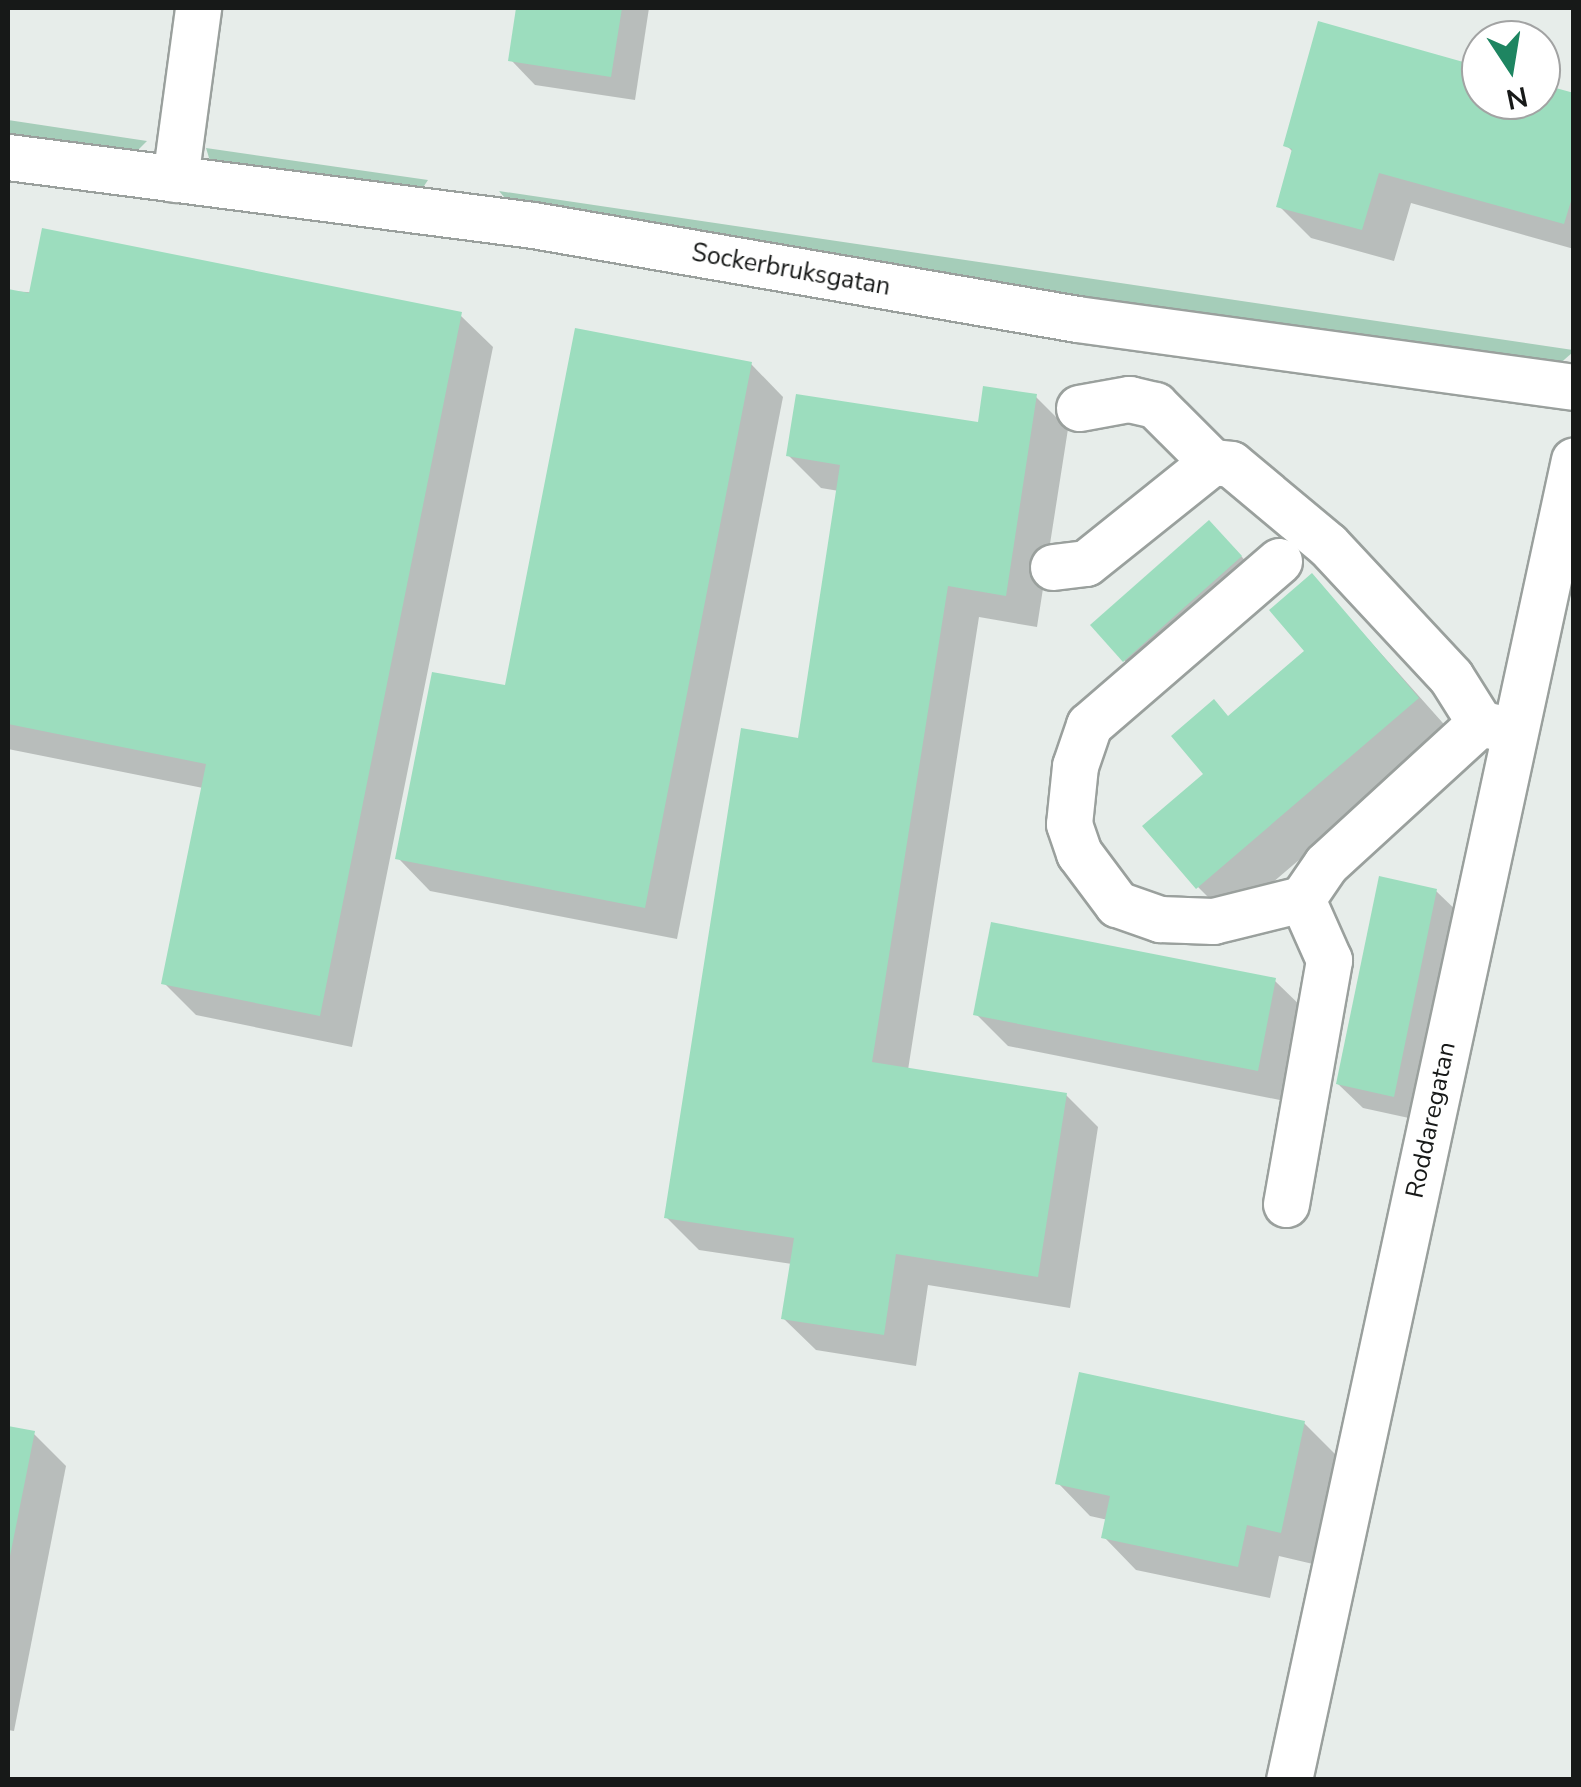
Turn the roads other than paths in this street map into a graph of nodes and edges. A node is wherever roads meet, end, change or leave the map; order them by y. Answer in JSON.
{"nodes":[{"id":1,"x":198,"y":8,"type":"edge"},
{"id":2,"x":8,"y":157,"type":"edge"},
{"id":3,"x":175,"y":179,"type":"junction"},
{"id":4,"x":1574,"y":387,"type":"edge"},
{"id":5,"x":1079,"y":408,"type":"dead end"},
{"id":6,"x":1574,"y":460,"type":"edge"},
{"id":7,"x":1212,"y":462,"type":"junction"},
{"id":8,"x":1278,"y":561,"type":"dead end"},
{"id":9,"x":1052,"y":567,"type":"dead end"},
{"id":10,"x":1497,"y":727,"type":"junction"},
{"id":11,"x":1302,"y":900,"type":"junction"},
{"id":12,"x":1286,"y":1204,"type":"dead end"},
{"id":13,"x":1289,"y":1780,"type":"edge"}],
"edges":[{"from":1,"to":3,"type":"street"},
{"from":2,"to":3,"type":"street","name":"Sockerbruksgatan"},
{"from":3,"to":4,"type":"street","name":"Sockerbruksgatan"},
{"from":5,"to":7,"type":"street"},
{"from":6,"to":10,"type":"street","name":"Roddaregatan"},
{"from":7,"to":9,"type":"street"},
{"from":7,"to":10,"type":"street"},
{"from":8,"to":11,"type":"street"},
{"from":10,"to":11,"type":"street"},
{"from":10,"to":13,"type":"street","name":"Roddaregatan"},
{"from":11,"to":12,"type":"street"}]}
